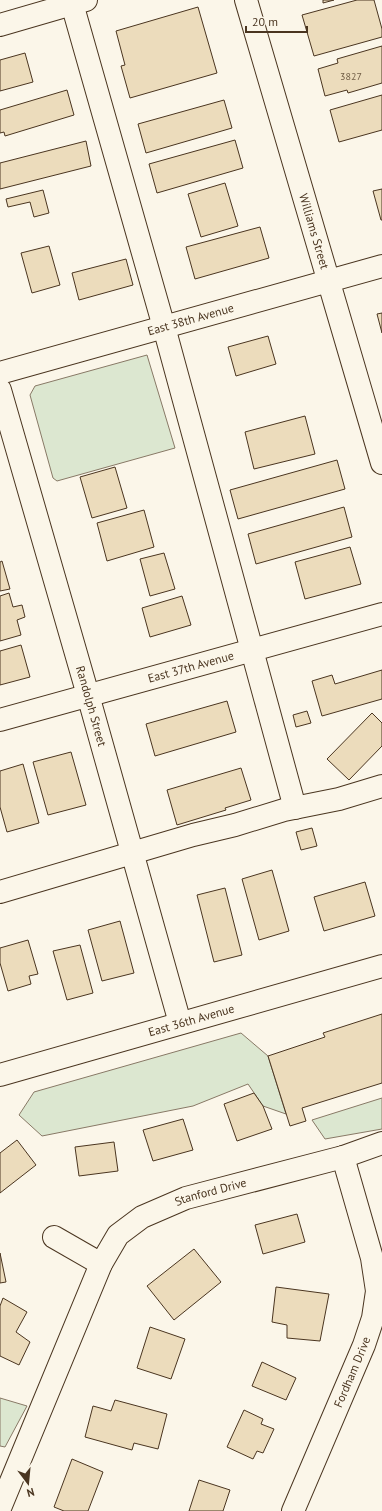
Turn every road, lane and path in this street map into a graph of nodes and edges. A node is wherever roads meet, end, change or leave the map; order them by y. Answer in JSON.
{"nodes":[{"id":1,"x":246,"y":0,"type":"edge"},
{"id":2,"x":77,"y":1,"type":"edge"},
{"id":3,"x":0,"y":24,"type":"edge"},
{"id":4,"x":382,"y":266,"type":"edge"},
{"id":5,"x":330,"y":282,"type":"junction"},
{"id":6,"x":164,"y":327,"type":"junction"},
{"id":7,"x":0,"y":373,"type":"edge"},
{"id":8,"x":0,"y":390,"type":"edge"},
{"id":9,"x":379,"y":438,"type":"edge"},
{"id":10,"x":382,"y":463,"type":"edge"},
{"id":11,"x":382,"y":614,"type":"edge"},
{"id":12,"x":251,"y":651,"type":"junction"},
{"id":13,"x":88,"y":695,"type":"junction"},
{"id":14,"x":0,"y":720,"type":"edge"},
{"id":15,"x":382,"y":786,"type":"edge"},
{"id":16,"x":295,"y":808,"type":"junction"},
{"id":17,"x":132,"y":852,"type":"junction"},
{"id":18,"x":0,"y":892,"type":"edge"},
{"id":19,"x":382,"y":966,"type":"edge"},
{"id":20,"x":180,"y":1023,"type":"junction"},
{"id":21,"x":0,"y":1075,"type":"edge"},
{"id":22,"x":382,"y":1143,"type":"edge"},
{"id":23,"x":343,"y":1157,"type":"junction"},
{"id":24,"x":54,"y":1237,"type":"dead end"},
{"id":25,"x":101,"y":1264,"type":"junction"},
{"id":26,"x":0,"y":1508,"type":"edge"},
{"id":27,"x":293,"y":1511,"type":"edge"}],
"edges":[{"from":1,"to":5,"type":"street","name":"Williams Street"},
{"from":2,"to":3,"type":"street"},
{"from":2,"to":6,"type":"street"},
{"from":4,"to":5,"type":"street","name":"East 38th Avenue"},
{"from":5,"to":6,"type":"street","name":"East 38th Avenue"},
{"from":5,"to":9,"type":"street","name":"Williams Street"},
{"from":6,"to":7,"type":"street","name":"East 38th Avenue"},
{"from":6,"to":12,"type":"street"},
{"from":8,"to":13,"type":"street","name":"Randolph Street"},
{"from":9,"to":10,"type":"street","name":"Williams Street"},
{"from":11,"to":12,"type":"street","name":"East 37th Avenue"},
{"from":12,"to":13,"type":"street","name":"East 37th Avenue"},
{"from":12,"to":16,"type":"street"},
{"from":13,"to":14,"type":"street","name":"East 37th Avenue"},
{"from":13,"to":17,"type":"street","name":"Randolph Street"},
{"from":15,"to":16,"type":"street"},
{"from":16,"to":17,"type":"street"},
{"from":17,"to":18,"type":"street"},
{"from":17,"to":20,"type":"street","name":"Randolph Street"},
{"from":19,"to":20,"type":"street","name":"East 36th Avenue"},
{"from":20,"to":21,"type":"street","name":"East 36th Avenue"},
{"from":22,"to":23,"type":"street","name":"Stanford Drive"},
{"from":23,"to":25,"type":"street","name":"Stanford Drive"},
{"from":23,"to":27,"type":"street","name":"Fordham Drive"},
{"from":24,"to":25,"type":"street"},
{"from":25,"to":26,"type":"street","name":"Stanford Drive"}]}
